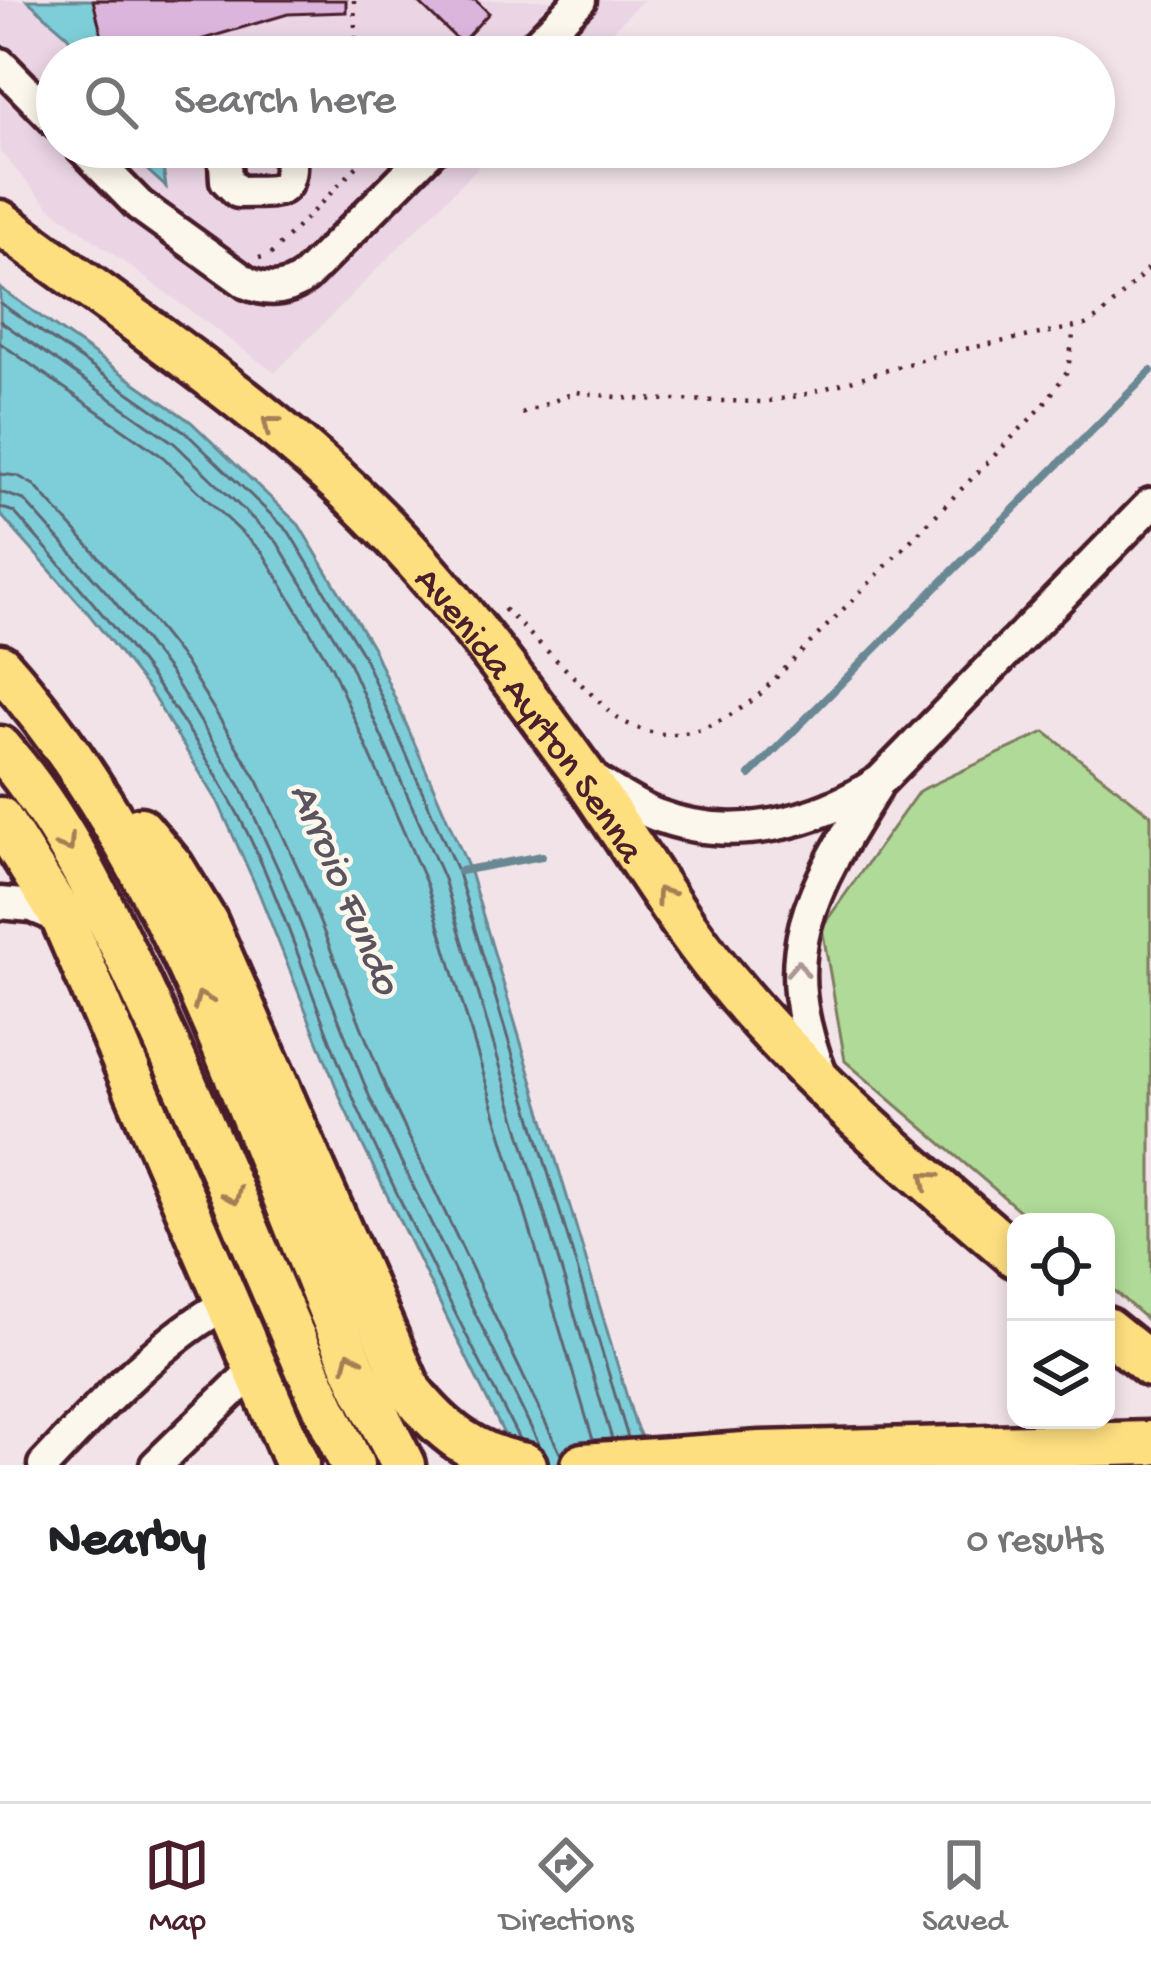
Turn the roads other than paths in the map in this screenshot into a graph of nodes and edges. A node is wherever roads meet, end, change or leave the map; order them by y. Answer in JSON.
{"nodes":[{"id":1,"x":580,"y":0,"type":"edge"},
{"id":2,"x":545,"y":36,"type":"edge"},
{"id":3,"x":0,"y":64,"type":"edge"},
{"id":4,"x":36,"y":101,"type":"edge"},
{"id":5,"x":104,"y":168,"type":"edge"},
{"id":6,"x":225,"y":168,"type":"edge"},
{"id":7,"x":291,"y":168,"type":"edge"},
{"id":8,"x":413,"y":168,"type":"edge"},
{"id":9,"x":0,"y":222,"type":"edge"},
{"id":10,"x":1151,"y":504,"type":"edge"},
{"id":11,"x":0,"y":665,"type":"edge"},
{"id":12,"x":0,"y":748,"type":"edge"},
{"id":13,"x":580,"y":772,"type":"junction"},
{"id":14,"x":881,"y":779,"type":"junction"},
{"id":15,"x":94,"y":788,"type":"junction"},
{"id":16,"x":0,"y":819,"type":"edge"},
{"id":17,"x":0,"y":903,"type":"edge"},
{"id":18,"x":63,"y":919,"type":"junction"},
{"id":19,"x":824,"y":1082,"type":"junction"},
{"id":20,"x":1007,"y":1248,"type":"edge"},
{"id":21,"x":229,"y":1303,"type":"junction"},
{"id":22,"x":1115,"y":1336,"type":"edge"},
{"id":23,"x":1151,"y":1365,"type":"edge"},
{"id":24,"x":254,"y":1370,"type":"junction"},
{"id":25,"x":1151,"y":1442,"type":"edge"},
{"id":26,"x":44,"y":1465,"type":"edge"},
{"id":27,"x":156,"y":1465,"type":"edge"},
{"id":28,"x":297,"y":1465,"type":"edge"},
{"id":29,"x":352,"y":1465,"type":"edge"},
{"id":30,"x":404,"y":1465,"type":"edge"},
{"id":31,"x":525,"y":1465,"type":"edge"},
{"id":32,"x":583,"y":1465,"type":"edge"}],
"edges":[{"from":1,"to":2,"type":"street"},
{"from":3,"to":4,"type":"street"},
{"from":5,"to":8,"type":"street"},
{"from":6,"to":7,"type":"street"},
{"from":13,"to":9,"type":"highway","name":"Avenida Ayrton Senna","one_way":true},
{"from":10,"to":14,"type":"street"},
{"from":11,"to":15,"type":"highway"},
{"from":12,"to":29,"type":"highway","one_way":true},
{"from":13,"to":14,"type":"street"},
{"from":19,"to":13,"type":"highway","name":"Avenida Ayrton Senna","one_way":true},
{"from":19,"to":14,"type":"street","one_way":true},
{"from":30,"to":15,"type":"highway","one_way":true},
{"from":15,"to":31,"type":"highway"},
{"from":16,"to":18,"type":"highway"},
{"from":17,"to":18,"type":"street"},
{"from":18,"to":21,"type":"highway"},
{"from":20,"to":19,"type":"highway","name":"Avenida Ayrton Senna","one_way":true},
{"from":21,"to":24,"type":"highway"},
{"from":21,"to":26,"type":"street"},
{"from":22,"to":23,"type":"highway"},
{"from":24,"to":27,"type":"street"},
{"from":24,"to":28,"type":"highway"},
{"from":25,"to":32,"type":"highway"}]}
